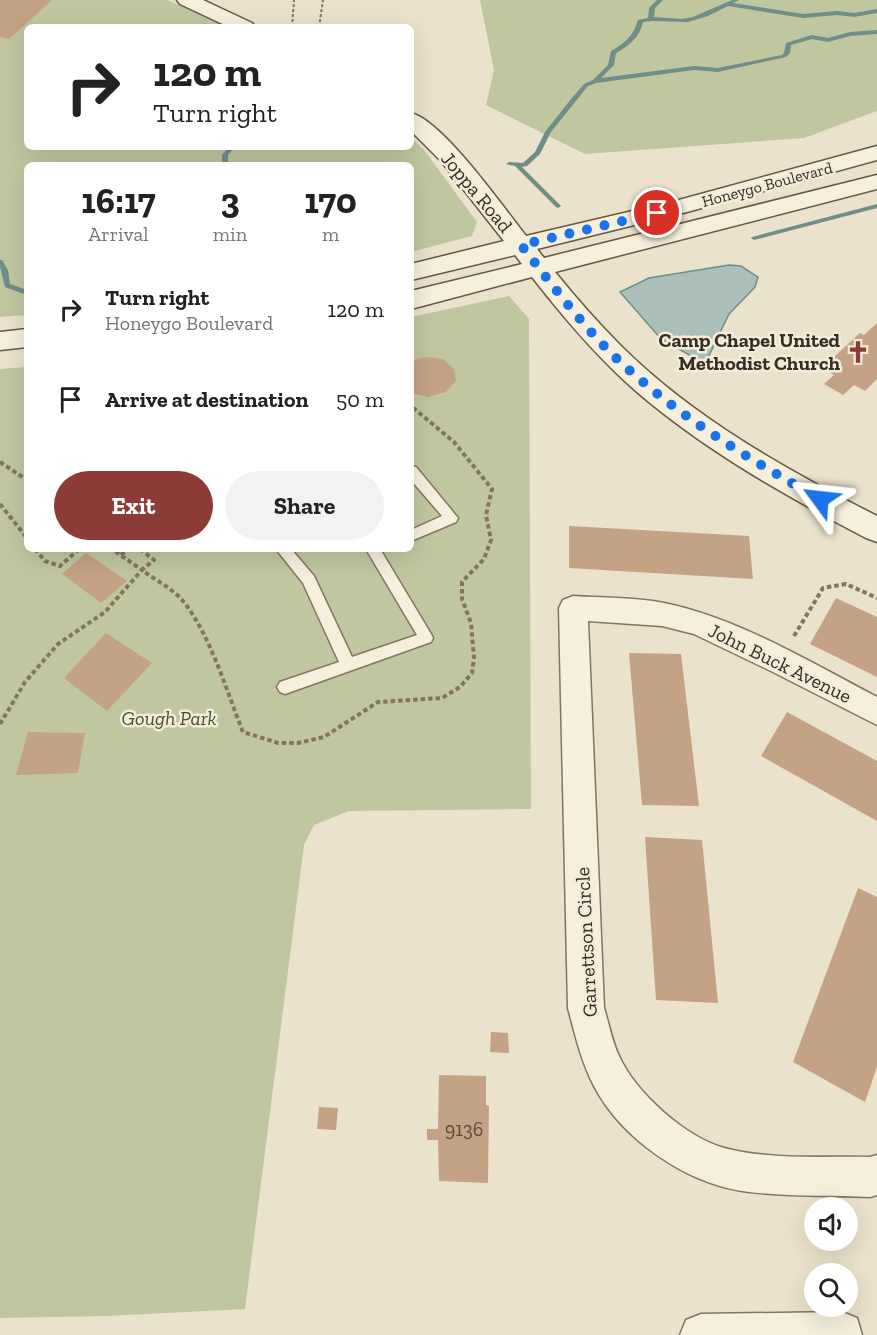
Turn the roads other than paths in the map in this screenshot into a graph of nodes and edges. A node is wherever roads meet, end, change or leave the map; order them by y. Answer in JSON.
{"nodes":[{"id":1,"x":187,"y":0,"type":"edge"},
{"id":2,"x":239,"y":24,"type":"edge"},
{"id":3,"x":414,"y":123,"type":"edge"},
{"id":4,"x":877,"y":153,"type":"edge"},
{"id":5,"x":877,"y":182,"type":"edge"},
{"id":6,"x":521,"y":245,"type":"junction"},
{"id":7,"x":540,"y":269,"type":"junction"},
{"id":8,"x":414,"y":271,"type":"edge"},
{"id":9,"x":414,"y":299,"type":"edge"},
{"id":10,"x":414,"y":475,"type":"edge"},
{"id":11,"x":877,"y":530,"type":"edge"},
{"id":12,"x":414,"y":535,"type":"edge"},
{"id":13,"x":286,"y":552,"type":"edge"},
{"id":14,"x":378,"y":552,"type":"edge"},
{"id":15,"x":573,"y":608,"type":"joint"},
{"id":16,"x":348,"y":665,"type":"junction"},
{"id":17,"x":285,"y":687,"type":"dead end"},
{"id":18,"x":877,"y":712,"type":"edge"},
{"id":19,"x":877,"y":1175,"type":"edge"},
{"id":20,"x":843,"y":1334,"type":"edge"},
{"id":21,"x":701,"y":1335,"type":"edge"}],
"edges":[{"from":1,"to":2,"type":"main road"},
{"from":3,"to":6,"type":"main road","name":"Joppa Road"},
{"from":4,"to":6,"type":"main road","name":"Honeygo Boulevard"},
{"from":5,"to":7,"type":"main road","name":"Honeygo Boulevard"},
{"from":6,"to":7,"type":"main road","name":"Joppa Road"},
{"from":6,"to":8,"type":"main road","name":"Honeygo Boulevard"},
{"from":7,"to":9,"type":"main road","name":"Honeygo Boulevard"},
{"from":7,"to":11,"type":"main road","name":"Joppa Road"},
{"from":10,"to":12,"type":"lane"},
{"from":13,"to":16,"type":"lane"},
{"from":14,"to":16,"type":"lane"},
{"from":15,"to":18,"type":"street","name":"John Buck Avenue"},
{"from":15,"to":19,"type":"street","name":"Garrettson Circle"},
{"from":16,"to":17,"type":"lane"},
{"from":20,"to":21,"type":"street"}]}
